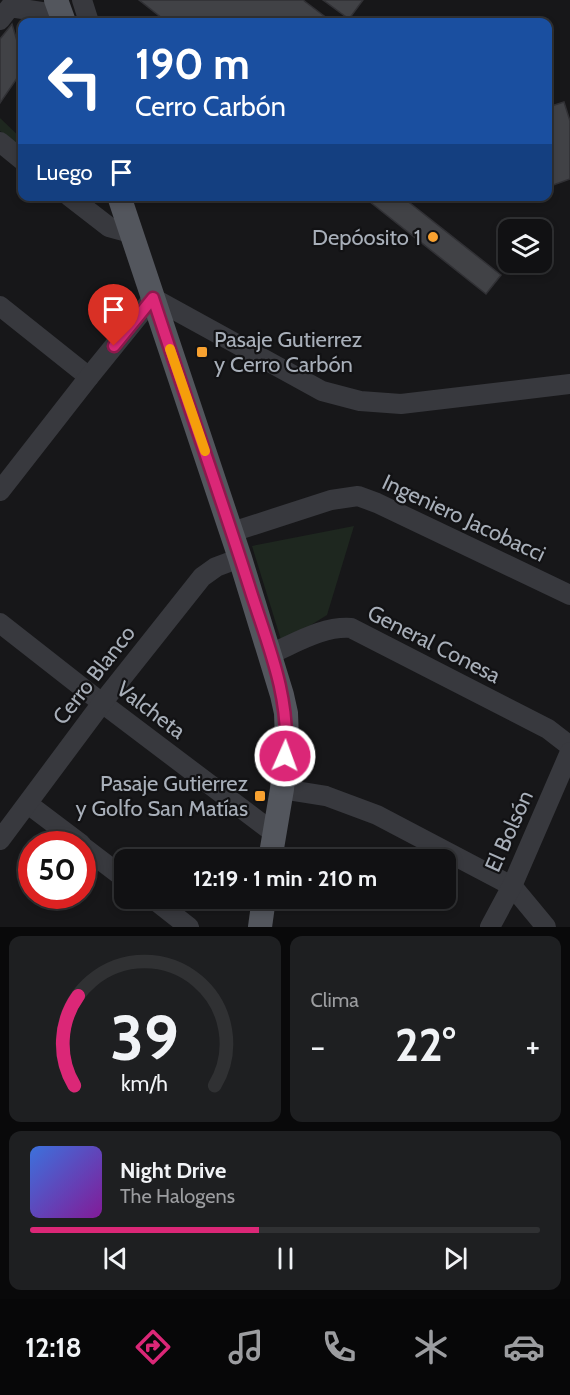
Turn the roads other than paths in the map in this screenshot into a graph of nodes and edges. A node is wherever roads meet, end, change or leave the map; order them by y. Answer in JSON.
{"nodes":[{"id":1,"x":82,"y":0,"type":"edge"},
{"id":2,"x":60,"y":13,"type":"edge"},
{"id":3,"x":88,"y":18,"type":"edge"},
{"id":4,"x":0,"y":20,"type":"edge"},
{"id":5,"x":0,"y":142,"type":"edge"},
{"id":6,"x":18,"y":157,"type":"edge"},
{"id":7,"x":75,"y":201,"type":"edge"},
{"id":8,"x":120,"y":201,"type":"edge"},
{"id":9,"x":130,"y":233,"type":"junction"},
{"id":10,"x":153,"y":298,"type":"junction"},
{"id":11,"x":0,"y":306,"type":"edge"},
{"id":12,"x":88,"y":377,"type":"junction"},
{"id":13,"x":570,"y":384,"type":"edge"},
{"id":14,"x":4,"y":479,"type":"edge"},
{"id":15,"x":232,"y":532,"type":"junction"},
{"id":16,"x":240,"y":558,"type":"junction"},
{"id":17,"x":570,"y":595,"type":"edge"},
{"id":18,"x":0,"y":623,"type":"edge"},
{"id":19,"x":270,"y":654,"type":"junction"},
{"id":20,"x":102,"y":703,"type":"junction"},
{"id":21,"x":570,"y":746,"type":"edge"},
{"id":22,"x":570,"y":752,"type":"edge"},
{"id":23,"x":282,"y":789,"type":"junction"},
{"id":24,"x":28,"y":804,"type":"junction"},
{"id":25,"x":64,"y":831,"type":"edge"},
{"id":26,"x":274,"y":832,"type":"junction"},
{"id":27,"x":0,"y":840,"type":"edge"},
{"id":28,"x":272,"y":849,"type":"edge"},
{"id":29,"x":96,"y":856,"type":"edge"},
{"id":30,"x":114,"y":870,"type":"edge"},
{"id":31,"x":512,"y":886,"type":"junction"},
{"id":32,"x":166,"y":909,"type":"edge"},
{"id":33,"x":262,"y":909,"type":"edge"},
{"id":34,"x":189,"y":927,"type":"edge"},
{"id":35,"x":260,"y":927,"type":"edge"},
{"id":36,"x":490,"y":927,"type":"edge"},
{"id":37,"x":546,"y":927,"type":"edge"}],
"edges":[{"from":1,"to":3,"type":"street"},
{"from":2,"to":4,"type":"street"},
{"from":5,"to":6,"type":"street"},
{"from":7,"to":9,"type":"street"},
{"from":8,"to":9,"type":"main road"},
{"from":9,"to":10,"type":"main road"},
{"from":10,"to":12,"type":"street"},
{"from":10,"to":13,"type":"street"},
{"from":10,"to":15,"type":"main road"},
{"from":11,"to":12,"type":"street"},
{"from":12,"to":14,"type":"street"},
{"from":15,"to":16,"type":"main road"},
{"from":15,"to":17,"type":"street","name":"Ingeniero Jacobacci"},
{"from":16,"to":19,"type":"main road"},
{"from":16,"to":20,"type":"street","name":"Cerro Blanco"},
{"from":18,"to":20,"type":"street","name":"Valcheta"},
{"from":19,"to":21,"type":"street","name":"General Conesa"},
{"from":19,"to":23,"type":"main road"},
{"from":20,"to":24,"type":"street","name":"Cerro Blanco"},
{"from":20,"to":26,"type":"street","name":"Valcheta"},
{"from":22,"to":31,"type":"street","name":"El Bolsón"},
{"from":23,"to":26,"type":"main road"},
{"from":23,"to":31,"type":"street"},
{"from":24,"to":25,"type":"street"},
{"from":24,"to":27,"type":"street","name":"Cerro Blanco"},
{"from":26,"to":28,"type":"main road"},
{"from":29,"to":30,"type":"street"},
{"from":31,"to":36,"type":"street","name":"El Bolsón"},
{"from":31,"to":37,"type":"street"},
{"from":32,"to":34,"type":"street"},
{"from":33,"to":35,"type":"main road"}]}
